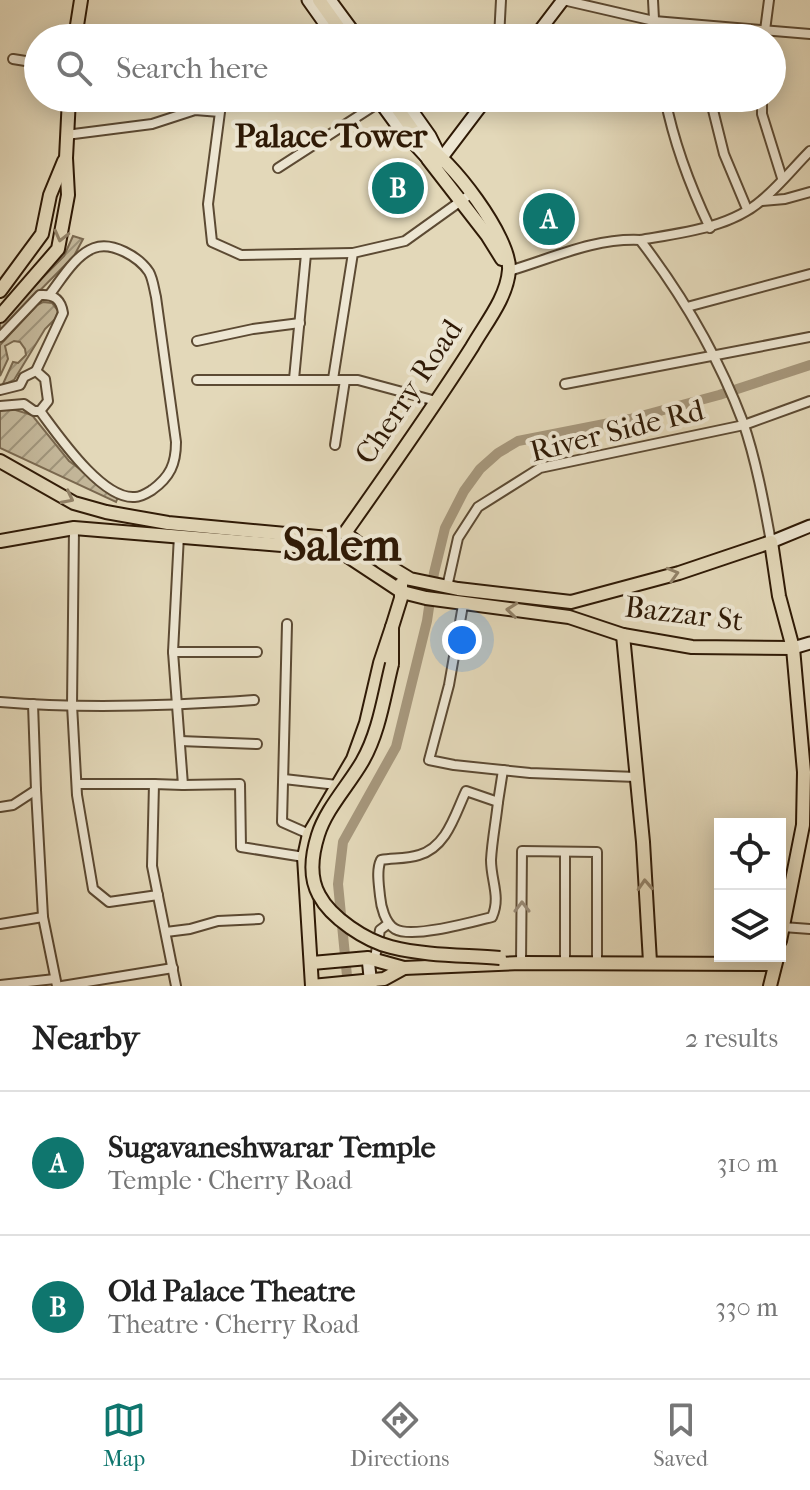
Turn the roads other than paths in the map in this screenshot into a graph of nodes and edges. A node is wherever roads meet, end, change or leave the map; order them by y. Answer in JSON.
{"nodes":[{"id":1,"x":81,"y":0,"type":"edge"},
{"id":2,"x":308,"y":0,"type":"edge"},
{"id":3,"x":319,"y":0,"type":"edge"},
{"id":4,"x":330,"y":0,"type":"edge"},
{"id":5,"x":501,"y":0,"type":"edge"},
{"id":6,"x":563,"y":0,"type":"edge"},
{"id":7,"x":653,"y":0,"type":"edge"},
{"id":8,"x":769,"y":0,"type":"edge"},
{"id":9,"x":654,"y":21,"type":"junction"},
{"id":10,"x":77,"y":24,"type":"edge"},
{"id":11,"x":325,"y":24,"type":"edge"},
{"id":12,"x":336,"y":24,"type":"edge"},
{"id":13,"x":348,"y":24,"type":"edge"},
{"id":14,"x":500,"y":24,"type":"edge"},
{"id":15,"x":545,"y":24,"type":"edge"},
{"id":16,"x":654,"y":24,"type":"edge"},
{"id":17,"x":678,"y":24,"type":"edge"},
{"id":18,"x":766,"y":24,"type":"edge"},
{"id":19,"x":810,"y":34,"type":"edge"},
{"id":20,"x":786,"y":35,"type":"edge"},
{"id":21,"x":13,"y":59,"type":"dead end"},
{"id":22,"x":24,"y":61,"type":"edge"},
{"id":23,"x":68,"y":112,"type":"edge"},
{"id":24,"x":189,"y":112,"type":"edge"},
{"id":25,"x":220,"y":112,"type":"edge"},
{"id":26,"x":362,"y":112,"type":"edge"},
{"id":27,"x":389,"y":112,"type":"edge"},
{"id":28,"x":394,"y":112,"type":"edge"},
{"id":29,"x":413,"y":112,"type":"edge"},
{"id":30,"x":475,"y":112,"type":"edge"},
{"id":31,"x":668,"y":112,"type":"edge"},
{"id":32,"x":714,"y":112,"type":"edge"},
{"id":33,"x":762,"y":112,"type":"edge"},
{"id":34,"x":66,"y":135,"type":"junction"},
{"id":35,"x":810,"y":151,"type":"edge"},
{"id":36,"x":66,"y":158,"type":"junction"},
{"id":37,"x":435,"y":159,"type":"junction"},
{"id":38,"x":278,"y":168,"type":"dead end"},
{"id":39,"x":782,"y":178,"type":"junction"},
{"id":40,"x":810,"y":192,"type":"edge"},
{"id":41,"x":466,"y":197,"type":"junction"},
{"id":42,"x":762,"y":201,"type":"junction"},
{"id":43,"x":747,"y":209,"type":"junction"},
{"id":44,"x":710,"y":228,"type":"junction"},
{"id":45,"x":640,"y":240,"type":"junction"},
{"id":46,"x":353,"y":253,"type":"junction"},
{"id":47,"x":306,"y":254,"type":"junction"},
{"id":48,"x":509,"y":273,"type":"junction"},
{"id":49,"x":810,"y":274,"type":"edge"},
{"id":50,"x":0,"y":291,"type":"edge"},
{"id":51,"x":50,"y":294,"type":"junction"},
{"id":52,"x":687,"y":307,"type":"junction"},
{"id":53,"x":0,"y":316,"type":"edge"},
{"id":54,"x":300,"y":323,"type":"junction"},
{"id":55,"x":0,"y":337,"type":"edge"},
{"id":56,"x":810,"y":337,"type":"edge"},
{"id":57,"x":197,"y":341,"type":"dead end"},
{"id":58,"x":713,"y":354,"type":"junction"},
{"id":59,"x":36,"y":371,"type":"junction"},
{"id":60,"x":294,"y":379,"type":"junction"},
{"id":61,"x":333,"y":379,"type":"junction"},
{"id":62,"x":197,"y":380,"type":"dead end"},
{"id":63,"x":345,"y":380,"type":"junction"},
{"id":64,"x":565,"y":384,"type":"dead end"},
{"id":65,"x":0,"y":390,"type":"edge"},
{"id":66,"x":436,"y":401,"type":"junction"},
{"id":67,"x":810,"y":401,"type":"edge"},
{"id":68,"x":0,"y":406,"type":"edge"},
{"id":69,"x":40,"y":411,"type":"junction"},
{"id":70,"x":744,"y":425,"type":"junction"},
{"id":71,"x":335,"y":445,"type":"dead end"},
{"id":72,"x":0,"y":461,"type":"edge"},
{"id":73,"x":810,"y":526,"type":"edge"},
{"id":74,"x":74,"y":528,"type":"junction"},
{"id":75,"x":179,"y":535,"type":"junction"},
{"id":76,"x":347,"y":536,"type":"junction"},
{"id":77,"x":0,"y":541,"type":"edge"},
{"id":78,"x":771,"y":542,"type":"junction"},
{"id":79,"x":334,"y":547,"type":"junction"},
{"id":80,"x":405,"y":576,"type":"junction"},
{"id":81,"x":452,"y":588,"type":"junction"},
{"id":82,"x":402,"y":592,"type":"junction"},
{"id":83,"x":571,"y":602,"type":"junction"},
{"id":84,"x":459,"y":604,"type":"junction"},
{"id":85,"x":569,"y":617,"type":"junction"},
{"id":86,"x":287,"y":624,"type":"dead end"},
{"id":87,"x":623,"y":635,"type":"junction"},
{"id":88,"x":810,"y":643,"type":"edge"},
{"id":89,"x":793,"y":648,"type":"junction"},
{"id":90,"x":173,"y":652,"type":"junction"},
{"id":91,"x":257,"y":652,"type":"dead end"},
{"id":92,"x":386,"y":663,"type":"junction"},
{"id":93,"x":254,"y":700,"type":"dead end"},
{"id":94,"x":0,"y":702,"type":"edge"},
{"id":95,"x":33,"y":704,"type":"junction"},
{"id":96,"x":72,"y":705,"type":"junction"},
{"id":97,"x":177,"y":706,"type":"junction"},
{"id":98,"x":180,"y":741,"type":"junction"},
{"id":99,"x":257,"y":744,"type":"dead end"},
{"id":100,"x":503,"y":770,"type":"junction"},
{"id":101,"x":636,"y":777,"type":"junction"},
{"id":102,"x":284,"y":779,"type":"junction"},
{"id":103,"x":77,"y":784,"type":"junction"},
{"id":104,"x":154,"y":784,"type":"junction"},
{"id":105,"x":183,"y":785,"type":"junction"},
{"id":106,"x":337,"y":785,"type":"junction"},
{"id":107,"x":36,"y":790,"type":"junction"},
{"id":108,"x":498,"y":802,"type":"junction"},
{"id":109,"x":0,"y":807,"type":"edge"},
{"id":110,"x":806,"y":810,"type":"edge"},
{"id":111,"x":309,"y":834,"type":"junction"},
{"id":112,"x":565,"y":852,"type":"junction"},
{"id":113,"x":304,"y":857,"type":"junction"},
{"id":114,"x":158,"y":895,"type":"junction"},
{"id":115,"x":786,"y":912,"type":"edge"},
{"id":116,"x":43,"y":917,"type":"junction"},
{"id":117,"x":259,"y":919,"type":"dead end"},
{"id":118,"x":0,"y":924,"type":"edge"},
{"id":119,"x":388,"y":924,"type":"junction"},
{"id":120,"x":786,"y":927,"type":"edge"},
{"id":121,"x":810,"y":929,"type":"edge"},
{"id":122,"x":166,"y":932,"type":"junction"},
{"id":123,"x":367,"y":958,"type":"junction"},
{"id":124,"x":500,"y":958,"type":"dead end"},
{"id":125,"x":714,"y":961,"type":"edge"},
{"id":126,"x":650,"y":962,"type":"junction"},
{"id":127,"x":776,"y":962,"type":"edge"},
{"id":128,"x":314,"y":963,"type":"junction"},
{"id":129,"x":521,"y":963,"type":"junction"},
{"id":130,"x":565,"y":963,"type":"junction"},
{"id":131,"x":597,"y":963,"type":"junction"},
{"id":132,"x":173,"y":968,"type":"junction"},
{"id":133,"x":404,"y":968,"type":"junction"},
{"id":134,"x":369,"y":982,"type":"edge"},
{"id":135,"x":58,"y":984,"type":"edge"},
{"id":136,"x":0,"y":985,"type":"edge"},
{"id":137,"x":314,"y":985,"type":"edge"},
{"id":138,"x":176,"y":986,"type":"edge"},
{"id":139,"x":770,"y":986,"type":"edge"}],
"edges":[{"from":1,"to":10,"type":"main road"},
{"from":2,"to":11,"type":"street"},
{"from":3,"to":12,"type":"main road"},
{"from":4,"to":13,"type":"street"},
{"from":5,"to":14,"type":"street"},
{"from":6,"to":9,"type":"street"},
{"from":6,"to":15,"type":"street"},
{"from":7,"to":9,"type":"street"},
{"from":8,"to":18,"type":"street"},
{"from":9,"to":16,"type":"street"},
{"from":9,"to":17,"type":"street"},
{"from":19,"to":20,"type":"street"},
{"from":21,"to":22,"type":"street"},
{"from":23,"to":34,"type":"main road"},
{"from":24,"to":34,"type":"street"},
{"from":25,"to":47,"type":"street"},
{"from":26,"to":38,"type":"street"},
{"from":27,"to":37,"type":"street"},
{"from":28,"to":37,"type":"main road"},
{"from":29,"to":37,"type":"street"},
{"from":30,"to":37,"type":"street"},
{"from":31,"to":44,"type":"street"},
{"from":32,"to":43,"type":"street"},
{"from":33,"to":39,"type":"street"},
{"from":34,"to":36,"type":"main road"},
{"from":35,"to":39,"type":"street"},
{"from":36,"to":50,"type":"main road"},
{"from":36,"to":53,"type":"main road","one_way":true},
{"from":37,"to":41,"type":"main road"},
{"from":39,"to":42,"type":"street"},
{"from":40,"to":42,"type":"street"},
{"from":41,"to":46,"type":"street"},
{"from":41,"to":48,"type":"main road"},
{"from":42,"to":43,"type":"street"},
{"from":43,"to":44,"type":"street"},
{"from":44,"to":45,"type":"street"},
{"from":45,"to":48,"type":"street"},
{"from":45,"to":52,"type":"street"},
{"from":46,"to":47,"type":"street"},
{"from":46,"to":61,"type":"street"},
{"from":47,"to":54,"type":"street"},
{"from":48,"to":66,"type":"main road","name":"Cherry Road"},
{"from":49,"to":52,"type":"street"},
{"from":51,"to":55,"type":"street"},
{"from":51,"to":59,"type":"street"},
{"from":51,"to":69,"type":"street"},
{"from":52,"to":58,"type":"street"},
{"from":54,"to":57,"type":"street"},
{"from":54,"to":60,"type":"street"},
{"from":56,"to":58,"type":"street"},
{"from":58,"to":64,"type":"street"},
{"from":58,"to":70,"type":"street"},
{"from":59,"to":65,"type":"street"},
{"from":59,"to":69,"type":"street"},
{"from":60,"to":61,"type":"street"},
{"from":60,"to":62,"type":"street"},
{"from":61,"to":63,"type":"street"},
{"from":63,"to":66,"type":"street"},
{"from":63,"to":71,"type":"street"},
{"from":66,"to":76,"type":"main road","name":"Cherry Road"},
{"from":67,"to":70,"type":"street","name":"River Side Rd"},
{"from":68,"to":69,"type":"street"},
{"from":70,"to":78,"type":"street"},
{"from":70,"to":81,"type":"street","name":"River Side Rd"},
{"from":72,"to":79,"type":"main road","one_way":true},
{"from":73,"to":78,"type":"street"},
{"from":74,"to":75,"type":"main road"},
{"from":74,"to":77,"type":"main road"},
{"from":74,"to":96,"type":"street"},
{"from":75,"to":79,"type":"main road"},
{"from":75,"to":90,"type":"street"},
{"from":76,"to":79,"type":"main road","name":"Cherry Road"},
{"from":76,"to":79,"type":"main road"},
{"from":76,"to":80,"type":"main road"},
{"from":83,"to":78,"type":"main road","one_way":true},
{"from":78,"to":89,"type":"main road"},
{"from":79,"to":82,"type":"main road"},
{"from":80,"to":81,"type":"main road"},
{"from":80,"to":82,"type":"main road"},
{"from":81,"to":83,"type":"main road"},
{"from":82,"to":84,"type":"main road","name":"Bazzar St"},
{"from":82,"to":92,"type":"main road"},
{"from":83,"to":85,"type":"main road"},
{"from":85,"to":84,"type":"main road","name":"Bazzar St","one_way":true},
{"from":84,"to":100,"type":"street"},
{"from":85,"to":87,"type":"main road","name":"Bazzar St"},
{"from":86,"to":102,"type":"street"},
{"from":87,"to":89,"type":"main road","name":"Bazzar St"},
{"from":87,"to":101,"type":"main road"},
{"from":88,"to":89,"type":"street","name":"Bazzar St"},
{"from":89,"to":110,"type":"main road"},
{"from":90,"to":91,"type":"street"},
{"from":90,"to":97,"type":"street"},
{"from":92,"to":106,"type":"main road"},
{"from":92,"to":124,"type":"main road","bridge":true},
{"from":93,"to":97,"type":"street"},
{"from":94,"to":95,"type":"street"},
{"from":95,"to":96,"type":"street"},
{"from":95,"to":107,"type":"street"},
{"from":96,"to":97,"type":"street"},
{"from":96,"to":103,"type":"street"},
{"from":97,"to":98,"type":"street"},
{"from":98,"to":99,"type":"street"},
{"from":98,"to":105,"type":"street"},
{"from":100,"to":101,"type":"street"},
{"from":100,"to":108,"type":"street"},
{"from":126,"to":101,"type":"main road","one_way":true},
{"from":102,"to":106,"type":"street"},
{"from":102,"to":111,"type":"street"},
{"from":103,"to":104,"type":"street"},
{"from":103,"to":114,"type":"street"},
{"from":104,"to":105,"type":"street"},
{"from":104,"to":114,"type":"street"},
{"from":105,"to":113,"type":"street"},
{"from":106,"to":111,"type":"main road"},
{"from":107,"to":109,"type":"street"},
{"from":107,"to":116,"type":"street"},
{"from":108,"to":119,"type":"street"},
{"from":108,"to":119,"type":"street"},
{"from":110,"to":115,"type":"main road"},
{"from":111,"to":113,"type":"main road"},
{"from":129,"to":112,"type":"street","one_way":true},
{"from":112,"to":130,"type":"street"},
{"from":112,"to":131,"type":"street"},
{"from":113,"to":128,"type":"main road"},
{"from":114,"to":122,"type":"street"},
{"from":116,"to":118,"type":"street"},
{"from":116,"to":135,"type":"street"},
{"from":117,"to":122,"type":"street"},
{"from":119,"to":123,"type":"street"},
{"from":120,"to":121,"type":"street"},
{"from":122,"to":132,"type":"street"},
{"from":123,"to":128,"type":"main road"},
{"from":123,"to":133,"type":"main road"},
{"from":123,"to":134,"type":"street"},
{"from":125,"to":126,"type":"main road"},
{"from":126,"to":131,"type":"main road"},
{"from":127,"to":139,"type":"main road"},
{"from":128,"to":137,"type":"main road"},
{"from":129,"to":130,"type":"main road"},
{"from":129,"to":133,"type":"main road"},
{"from":130,"to":131,"type":"main road"},
{"from":132,"to":135,"type":"street"},
{"from":132,"to":138,"type":"street"},
{"from":133,"to":134,"type":"main road"},
{"from":134,"to":137,"type":"main road"},
{"from":135,"to":136,"type":"street"}]}
